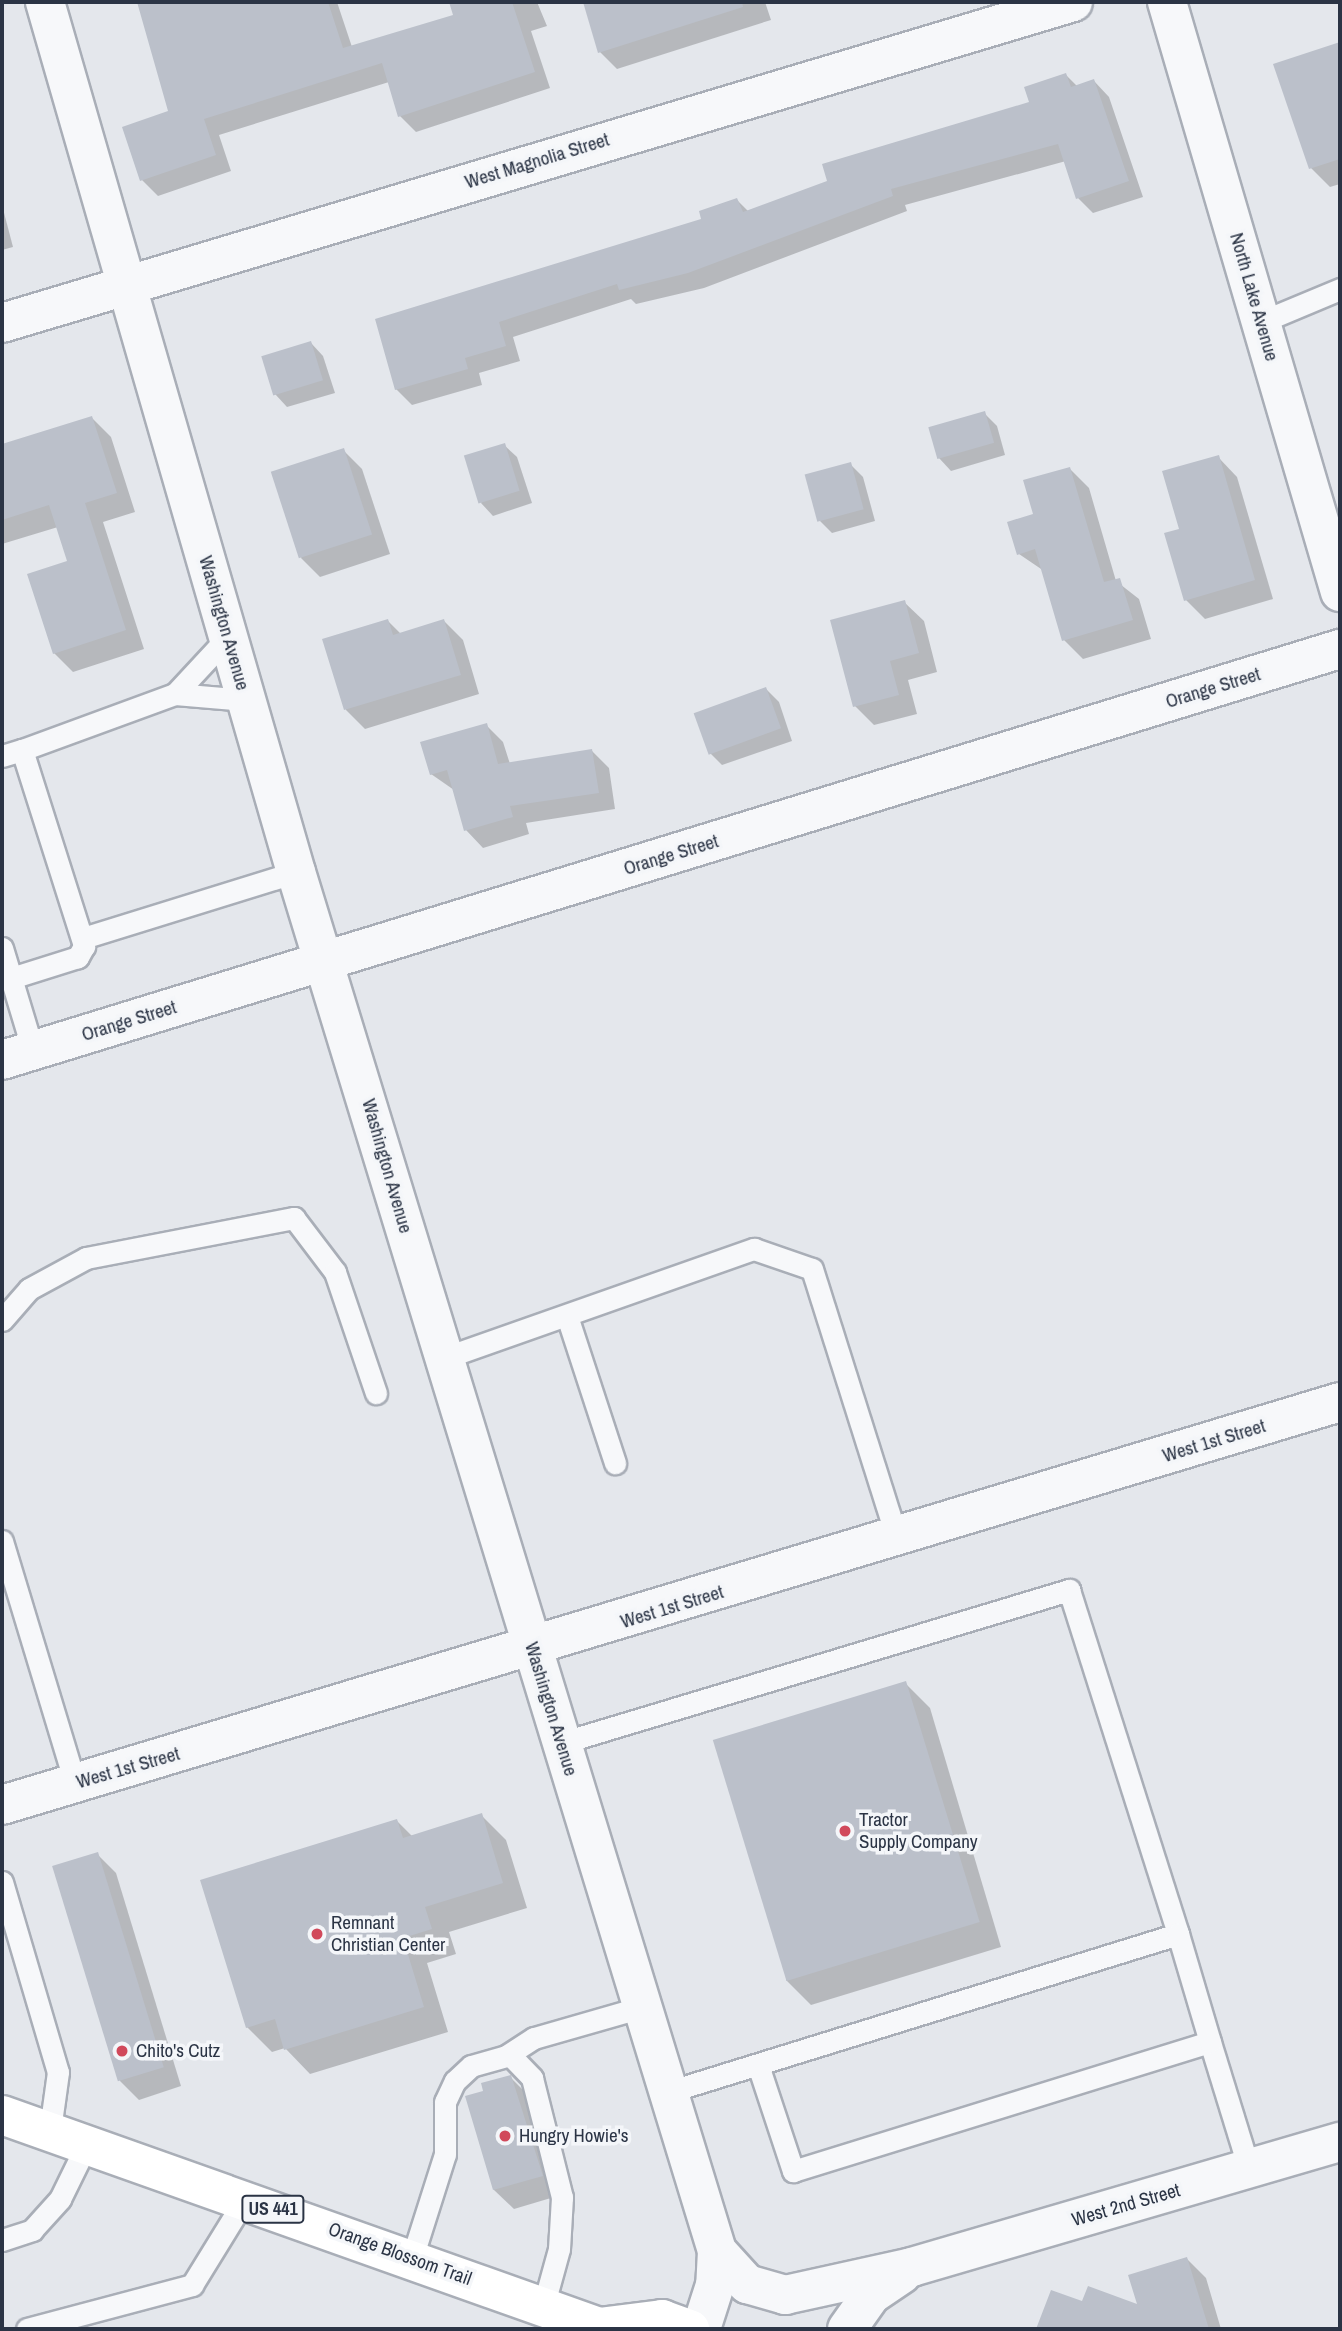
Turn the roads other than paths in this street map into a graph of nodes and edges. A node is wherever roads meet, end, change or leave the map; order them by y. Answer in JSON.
{"nodes":[{"id":1,"x":45,"y":2,"type":"edge"},
{"id":2,"x":1073,"y":2,"type":"edge"},
{"id":3,"x":1167,"y":2,"type":"edge"},
{"id":4,"x":131,"y":281,"type":"junction"},
{"id":5,"x":1340,"y":289,"type":"edge"},
{"id":6,"x":1261,"y":322,"type":"junction"},
{"id":7,"x":2,"y":323,"type":"edge"},
{"id":8,"x":1340,"y":592,"type":"edge"},
{"id":9,"x":227,"y":638,"type":"junction"},
{"id":10,"x":1340,"y":649,"type":"edge"},
{"id":11,"x":175,"y":694,"type":"junction"},
{"id":12,"x":246,"y":699,"type":"junction"},
{"id":13,"x":12,"y":753,"type":"edge"},
{"id":14,"x":296,"y":872,"type":"junction"},
{"id":15,"x":83,"y":938,"type":"junction"},
{"id":16,"x":2,"y":948,"type":"edge"},
{"id":17,"x":326,"y":962,"type":"junction"},
{"id":18,"x":11,"y":978,"type":"junction"},
{"id":19,"x":17,"y":1055,"type":"edge"},
{"id":20,"x":567,"y":1316,"type":"junction"},
{"id":21,"x":2,"y":1320,"type":"edge"},
{"id":22,"x":444,"y":1358,"type":"junction"},
{"id":23,"x":376,"y":1393,"type":"dead end"},
{"id":24,"x":1340,"y":1402,"type":"edge"},
{"id":25,"x":615,"y":1463,"type":"dead end"},
{"id":26,"x":897,"y":1538,"type":"junction"},
{"id":27,"x":2,"y":1541,"type":"edge"},
{"id":28,"x":533,"y":1650,"type":"junction"},
{"id":29,"x":561,"y":1743,"type":"junction"},
{"id":30,"x":75,"y":1783,"type":"junction"},
{"id":31,"x":2,"y":1805,"type":"edge"},
{"id":32,"x":2,"y":1882,"type":"edge"},
{"id":33,"x":1178,"y":1934,"type":"junction"},
{"id":34,"x":642,"y":2007,"type":"junction"},
{"id":35,"x":1210,"y":2042,"type":"junction"},
{"id":36,"x":506,"y":2056,"type":"junction"},
{"id":37,"x":758,"y":2065,"type":"junction"},
{"id":38,"x":668,"y":2092,"type":"junction"},
{"id":39,"x":2,"y":2115,"type":"edge"},
{"id":40,"x":50,"y":2130,"type":"junction"},
{"id":41,"x":1340,"y":2141,"type":"edge"},
{"id":42,"x":88,"y":2144,"type":"junction"},
{"id":43,"x":1249,"y":2169,"type":"junction"},
{"id":44,"x":245,"y":2199,"type":"junction"},
{"id":45,"x":2,"y":2239,"type":"edge"},
{"id":46,"x":717,"y":2251,"type":"junction"},
{"id":47,"x":412,"y":2258,"type":"junction"},
{"id":48,"x":912,"y":2267,"type":"junction"},
{"id":49,"x":544,"y":2307,"type":"junction"},
{"id":50,"x":599,"y":2328,"type":"edge"},
{"id":51,"x":27,"y":2329,"type":"edge"},
{"id":52,"x":690,"y":2329,"type":"edge"},
{"id":53,"x":701,"y":2329,"type":"edge"},
{"id":54,"x":847,"y":2329,"type":"edge"}],
"edges":[{"from":1,"to":4,"type":"street","name":"Washington Avenue"},
{"from":2,"to":4,"type":"street","name":"West Magnolia Street"},
{"from":3,"to":6,"type":"street","name":"North Lake Avenue"},
{"from":4,"to":7,"type":"street","name":"West Magnolia Street"},
{"from":4,"to":9,"type":"street","name":"Washington Avenue"},
{"from":5,"to":6,"type":"lane"},
{"from":6,"to":8,"type":"street","name":"North Lake Avenue"},
{"from":9,"to":11,"type":"lane"},
{"from":9,"to":12,"type":"street","name":"Washington Avenue"},
{"from":10,"to":17,"type":"street","name":"Orange Street"},
{"from":11,"to":12,"type":"lane"},
{"from":11,"to":13,"type":"lane"},
{"from":12,"to":14,"type":"street","name":"Washington Avenue"},
{"from":13,"to":15,"type":"lane"},
{"from":14,"to":15,"type":"lane"},
{"from":14,"to":17,"type":"street","name":"Washington Avenue"},
{"from":15,"to":18,"type":"lane"},
{"from":16,"to":18,"type":"lane"},
{"from":17,"to":19,"type":"street","name":"Orange Street"},
{"from":17,"to":22,"type":"street","name":"Washington Avenue"},
{"from":18,"to":19,"type":"lane"},
{"from":20,"to":22,"type":"lane"},
{"from":20,"to":25,"type":"lane"},
{"from":20,"to":26,"type":"lane"},
{"from":21,"to":23,"type":"lane"},
{"from":22,"to":28,"type":"street","name":"Washington Avenue"},
{"from":24,"to":26,"type":"street","name":"West 1st Street"},
{"from":26,"to":28,"type":"street","name":"West 1st Street"},
{"from":27,"to":30,"type":"lane"},
{"from":28,"to":29,"type":"street","name":"Washington Avenue"},
{"from":28,"to":30,"type":"street","name":"West 1st Street"},
{"from":29,"to":33,"type":"lane"},
{"from":29,"to":34,"type":"street","name":"Washington Avenue"},
{"from":30,"to":31,"type":"street","name":"West 1st Street"},
{"from":32,"to":40,"type":"lane"},
{"from":33,"to":35,"type":"lane"},
{"from":33,"to":37,"type":"lane"},
{"from":34,"to":36,"type":"lane"},
{"from":34,"to":38,"type":"street","name":"Washington Avenue"},
{"from":35,"to":37,"type":"lane"},
{"from":35,"to":43,"type":"lane"},
{"from":36,"to":47,"type":"lane"},
{"from":36,"to":49,"type":"lane"},
{"from":37,"to":38,"type":"lane"},
{"from":38,"to":46,"type":"street","name":"Washington Avenue"},
{"from":39,"to":40,"type":"main road","name":"Orange Blossom Trail","number":"US 441"},
{"from":40,"to":42,"type":"main road","name":"Orange Blossom Trail","number":"US 441"},
{"from":41,"to":43,"type":"street","name":"West 2nd Street"},
{"from":42,"to":44,"type":"main road","name":"Orange Blossom Trail","number":"US 441"},
{"from":42,"to":45,"type":"lane"},
{"from":43,"to":48,"type":"street","name":"West 2nd Street"},
{"from":44,"to":47,"type":"main road","name":"Orange Blossom Trail","number":"US 441"},
{"from":44,"to":51,"type":"lane"},
{"from":46,"to":48,"type":"street","name":"West 2nd Street"},
{"from":46,"to":53,"type":"street","name":"Washington Avenue"},
{"from":47,"to":49,"type":"main road","name":"Orange Blossom Trail","number":"US 441"},
{"from":48,"to":54,"type":"street","name":"West 2nd Street"},
{"from":49,"to":50,"type":"main road","name":"Orange Blossom Trail","number":"US 441"},
{"from":50,"to":52,"type":"main road","name":"Orange Blossom Trail","number":"US 441"}]}
